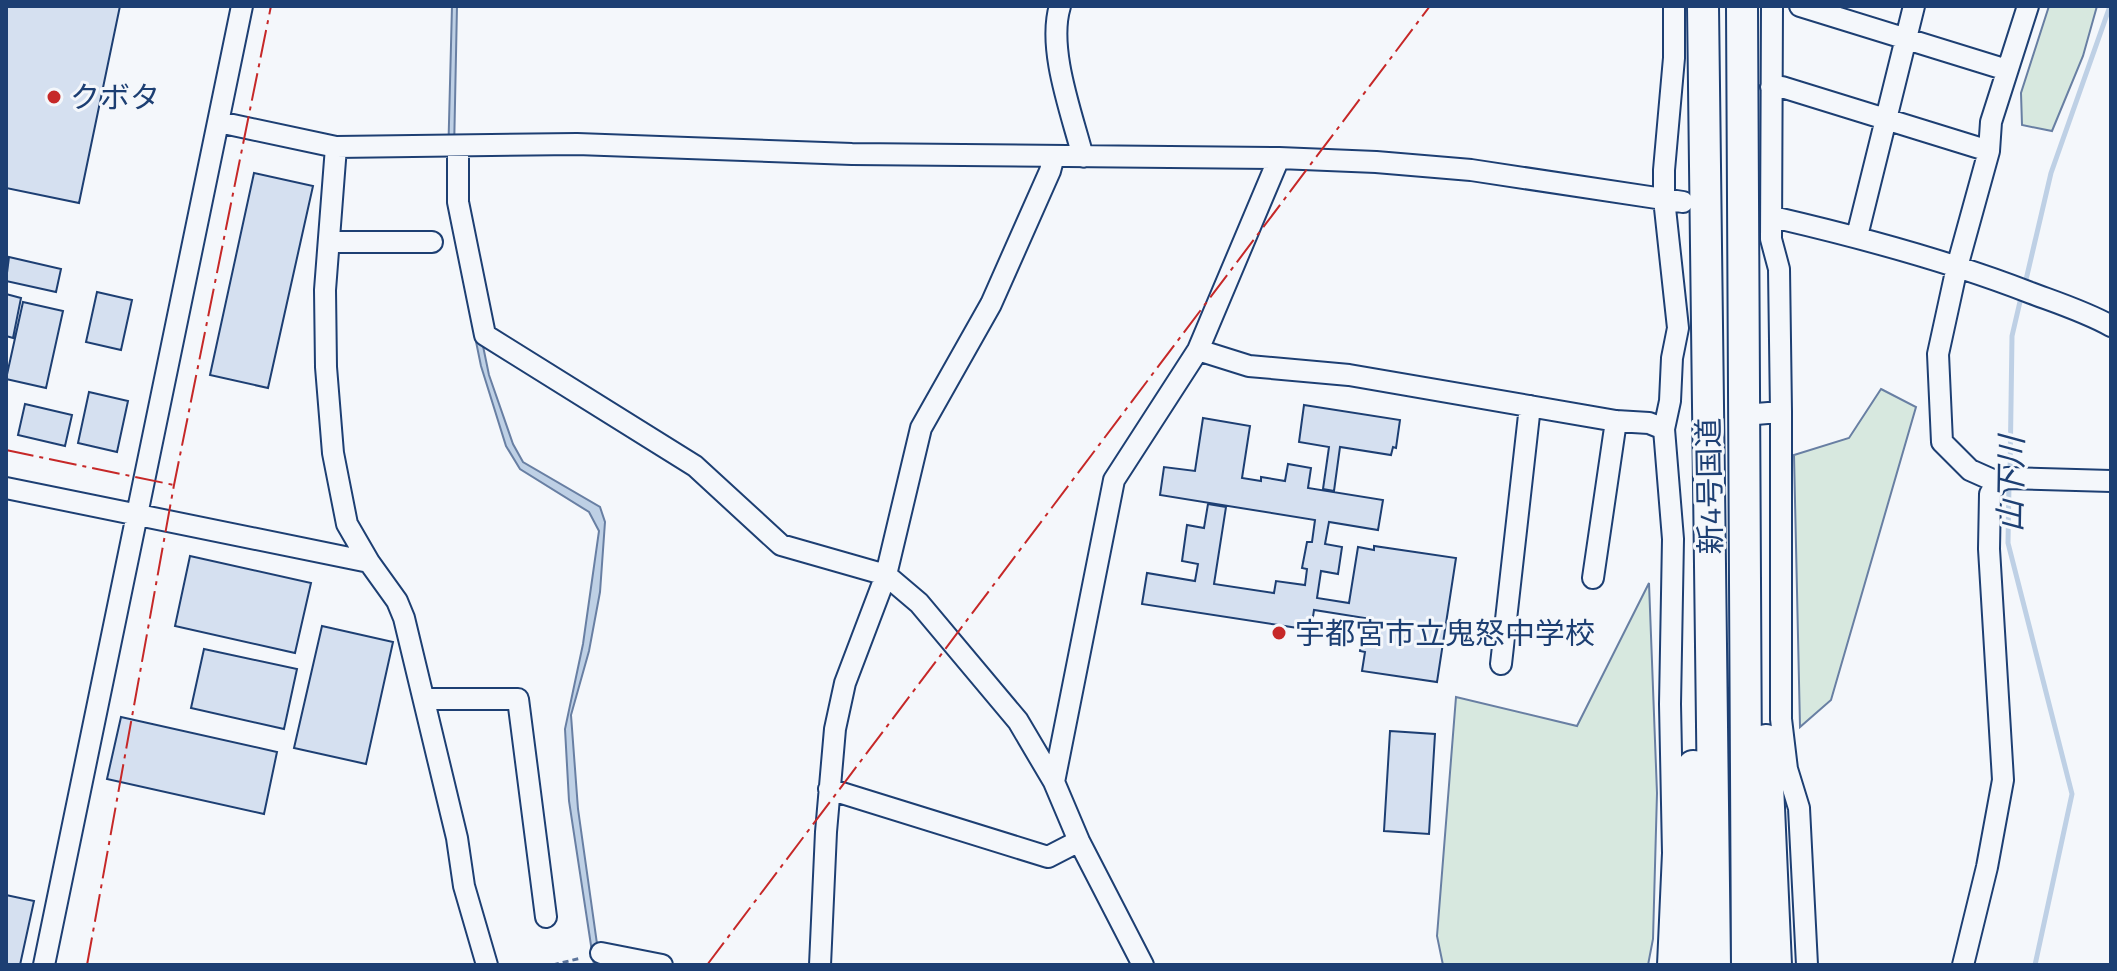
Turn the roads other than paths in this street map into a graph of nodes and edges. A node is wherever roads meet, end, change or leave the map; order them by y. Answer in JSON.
{"nodes":[{"id":1,"x":242,"y":6,"type":"edge"},
{"id":2,"x":1060,"y":6,"type":"edge"},
{"id":3,"x":1674,"y":6,"type":"edge"},
{"id":4,"x":1703,"y":6,"type":"edge"},
{"id":5,"x":1742,"y":6,"type":"edge"},
{"id":6,"x":1772,"y":6,"type":"edge"},
{"id":7,"x":1800,"y":6,"type":"edge"},
{"id":8,"x":1914,"y":6,"type":"edge"},
{"id":9,"x":2028,"y":6,"type":"edge"},
{"id":10,"x":1907,"y":37,"type":"junction"},
{"id":11,"x":2007,"y":70,"type":"junction"},
{"id":12,"x":1771,"y":87,"type":"junction"},
{"id":13,"x":1886,"y":119,"type":"junction"},
{"id":14,"x":219,"y":122,"type":"junction"},
{"id":15,"x":336,"y":147,"type":"junction"},
{"id":16,"x":458,"y":148,"type":"junction"},
{"id":17,"x":1989,"y":151,"type":"junction"},
{"id":18,"x":1054,"y":156,"type":"junction"},
{"id":19,"x":1083,"y":157,"type":"junction"},
{"id":20,"x":1279,"y":158,"type":"junction"},
{"id":21,"x":1673,"y":201,"type":"junction"},
{"id":22,"x":1777,"y":218,"type":"dead end"},
{"id":23,"x":1857,"y":236,"type":"junction"},
{"id":24,"x":329,"y":242,"type":"junction"},
{"id":25,"x":432,"y":242,"type":"dead end"},
{"id":26,"x":1957,"y":267,"type":"junction"},
{"id":27,"x":2104,"y":322,"type":"edge"},
{"id":28,"x":1198,"y":350,"type":"junction"},
{"id":29,"x":1530,"y":406,"type":"junction"},
{"id":30,"x":1781,"y":412,"type":"junction"},
{"id":31,"x":1744,"y":415,"type":"junction"},
{"id":32,"x":1616,"y":421,"type":"junction"},
{"id":33,"x":1664,"y":429,"type":"junction"},
{"id":34,"x":2111,"y":481,"type":"edge"},
{"id":35,"x":1997,"y":482,"type":"junction"},
{"id":36,"x":6,"y":488,"type":"edge"},
{"id":37,"x":136,"y":516,"type":"junction"},
{"id":38,"x":1709,"y":521,"type":"junction"},
{"id":39,"x":369,"y":562,"type":"junction"},
{"id":40,"x":886,"y":575,"type":"junction"},
{"id":41,"x":1593,"y":578,"type":"dead end"},
{"id":42,"x":1501,"y":664,"type":"dead end"},
{"id":43,"x":424,"y":699,"type":"junction"},
{"id":44,"x":1054,"y":782,"type":"junction"},
{"id":45,"x":829,"y":789,"type":"junction"},
{"id":46,"x":1079,"y":841,"type":"junction"},
{"id":47,"x":546,"y":917,"type":"dead end"},
{"id":48,"x":601,"y":953,"type":"road end"},
{"id":49,"x":44,"y":965,"type":"edge"},
{"id":50,"x":487,"y":965,"type":"edge"},
{"id":51,"x":662,"y":965,"type":"edge"},
{"id":52,"x":820,"y":965,"type":"edge"},
{"id":53,"x":1143,"y":965,"type":"edge"},
{"id":54,"x":1668,"y":965,"type":"edge"},
{"id":55,"x":1687,"y":965,"type":"edge"},
{"id":56,"x":1715,"y":965,"type":"edge"},
{"id":57,"x":1747,"y":965,"type":"edge"},
{"id":58,"x":1776,"y":965,"type":"edge"},
{"id":59,"x":1807,"y":965,"type":"edge"},
{"id":60,"x":1963,"y":965,"type":"edge"}],
"edges":[{"from":1,"to":14,"type":"street"},
{"from":2,"to":19,"type":"street"},
{"from":3,"to":21,"type":"street"},
{"from":4,"to":38,"type":"highway","name":"新4号国道"},
{"from":5,"to":31,"type":"highway","name":"新4号国道"},
{"from":6,"to":12,"type":"street"},
{"from":7,"to":10,"type":"street"},
{"from":8,"to":10,"type":"street"},
{"from":9,"to":11,"type":"street"},
{"from":10,"to":11,"type":"street"},
{"from":10,"to":13,"type":"street"},
{"from":11,"to":17,"type":"street"},
{"from":12,"to":13,"type":"street"},
{"from":12,"to":30,"type":"street"},
{"from":13,"to":17,"type":"street"},
{"from":13,"to":23,"type":"street"},
{"from":14,"to":15,"type":"street"},
{"from":14,"to":37,"type":"street"},
{"from":15,"to":16,"type":"street"},
{"from":15,"to":24,"type":"street"},
{"from":16,"to":18,"type":"street"},
{"from":16,"to":40,"type":"street"},
{"from":17,"to":26,"type":"street"},
{"from":18,"to":19,"type":"street"},
{"from":18,"to":40,"type":"street"},
{"from":19,"to":20,"type":"street"},
{"from":20,"to":21,"type":"street"},
{"from":20,"to":28,"type":"street"},
{"from":21,"to":33,"type":"street"},
{"from":22,"to":23,"type":"street"},
{"from":23,"to":26,"type":"street"},
{"from":24,"to":25,"type":"street"},
{"from":24,"to":39,"type":"street"},
{"from":26,"to":27,"type":"street"},
{"from":26,"to":35,"type":"street"},
{"from":28,"to":29,"type":"street"},
{"from":28,"to":44,"type":"street"},
{"from":29,"to":32,"type":"street"},
{"from":29,"to":42,"type":"street"},
{"from":30,"to":31,"type":"street"},
{"from":30,"to":59,"type":"street"},
{"from":31,"to":57,"type":"highway","name":"新4号国道"},
{"from":31,"to":58,"type":"highway"},
{"from":32,"to":33,"type":"street"},
{"from":32,"to":41,"type":"street"},
{"from":33,"to":54,"type":"street"},
{"from":34,"to":35,"type":"street"},
{"from":35,"to":60,"type":"street"},
{"from":36,"to":37,"type":"street"},
{"from":37,"to":39,"type":"street"},
{"from":37,"to":49,"type":"street"},
{"from":38,"to":55,"type":"highway"},
{"from":38,"to":56,"type":"highway","name":"新4号国道"},
{"from":39,"to":43,"type":"street"},
{"from":40,"to":44,"type":"street"},
{"from":40,"to":45,"type":"street"},
{"from":43,"to":47,"type":"street"},
{"from":43,"to":50,"type":"street"},
{"from":44,"to":46,"type":"street"},
{"from":45,"to":46,"type":"street"},
{"from":45,"to":52,"type":"street"},
{"from":46,"to":53,"type":"street"},
{"from":48,"to":51,"type":"street"}]}
